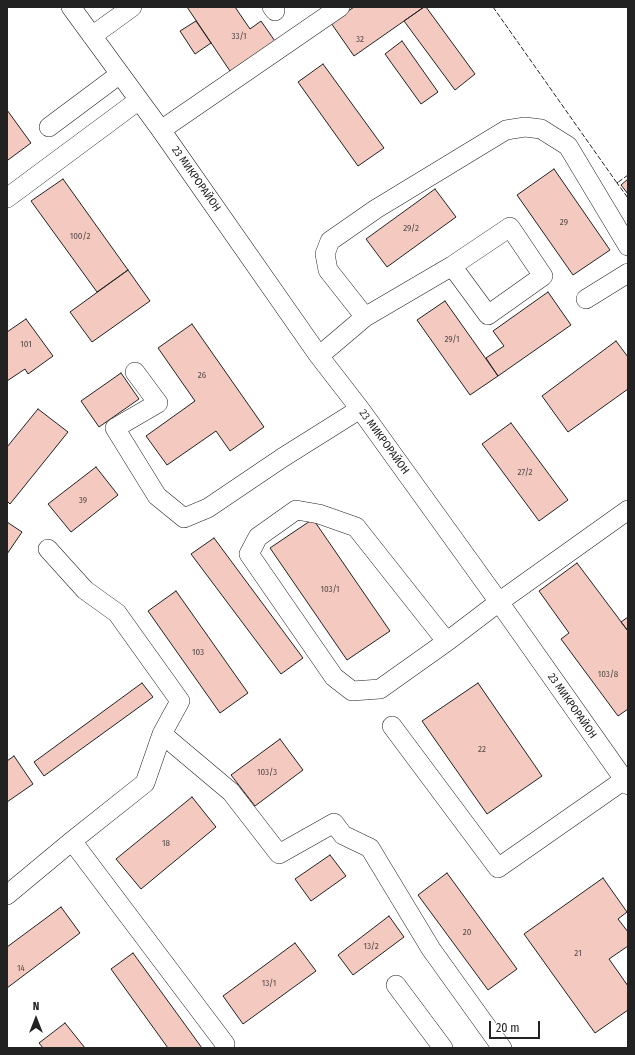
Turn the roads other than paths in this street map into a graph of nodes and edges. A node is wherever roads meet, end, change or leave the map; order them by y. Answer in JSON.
{"nodes":[{"id":1,"x":71,"y":7,"type":"edge"},
{"id":2,"x":132,"y":7,"type":"edge"},
{"id":3,"x":340,"y":7,"type":"edge"},
{"id":4,"x":92,"y":36,"type":"junction"},
{"id":5,"x":120,"y":74,"type":"junction"},
{"id":6,"x":139,"y":100,"type":"junction"},
{"id":7,"x":49,"y":127,"type":"dead end"},
{"id":8,"x":161,"y":130,"type":"junction"},
{"id":9,"x":7,"y":198,"type":"edge"},
{"id":10,"x":628,"y":246,"type":"edge"},
{"id":11,"x":452,"y":266,"type":"junction"},
{"id":12,"x":628,"y":273,"type":"edge"},
{"id":13,"x":586,"y":300,"type":"dead end"},
{"id":14,"x":365,"y":317,"type":"junction"},
{"id":15,"x":319,"y":356,"type":"junction"},
{"id":16,"x":135,"y":372,"type":"dead end"},
{"id":17,"x":360,"y":409,"type":"junction"},
{"id":18,"x":628,"y":510,"type":"edge"},
{"id":19,"x":48,"y":549,"type":"dead end"},
{"id":20,"x":499,"y":602,"type":"junction"},
{"id":21,"x":448,"y":640,"type":"junction"},
{"id":22,"x":392,"y":726,"type":"dead end"},
{"id":23,"x":162,"y":734,"type":"junction"},
{"id":24,"x":626,"y":783,"type":"edge"},
{"id":25,"x":72,"y":841,"type":"junction"},
{"id":26,"x":7,"y":895,"type":"edge"},
{"id":27,"x":396,"y":985,"type":"dead end"},
{"id":28,"x":225,"y":1044,"type":"dead end"},
{"id":29,"x":443,"y":1048,"type":"edge"},
{"id":30,"x":502,"y":1048,"type":"edge"}],
"edges":[{"from":1,"to":4,"type":"street","name":"23 МИКРОРАЙОН"},
{"from":2,"to":4,"type":"street"},
{"from":3,"to":8,"type":"street"},
{"from":4,"to":5,"type":"street","name":"23 МИКРОРАЙОН"},
{"from":5,"to":6,"type":"street","name":"23 МИКРОРАЙОН"},
{"from":5,"to":7,"type":"street"},
{"from":6,"to":8,"type":"street","name":"23 МИКРОРАЙОН"},
{"from":6,"to":9,"type":"street"},
{"from":8,"to":15,"type":"street","name":"23 МИКРОРАЙОН"},
{"from":10,"to":14,"type":"street"},
{"from":11,"to":11,"type":"street"},
{"from":11,"to":14,"type":"street"},
{"from":12,"to":13,"type":"street"},
{"from":14,"to":15,"type":"street"},
{"from":15,"to":17,"type":"street","name":"23 МИКРОРАЙОН"},
{"from":16,"to":17,"type":"street"},
{"from":17,"to":20,"type":"street","name":"23 МИКРОРАЙОН"},
{"from":18,"to":20,"type":"street"},
{"from":19,"to":23,"type":"street"},
{"from":20,"to":21,"type":"street"},
{"from":20,"to":24,"type":"street","name":"23 МИКРОРАЙОН"},
{"from":21,"to":21,"type":"street"},
{"from":22,"to":24,"type":"street"},
{"from":23,"to":25,"type":"street"},
{"from":23,"to":30,"type":"street"},
{"from":25,"to":26,"type":"street"},
{"from":25,"to":28,"type":"street"},
{"from":27,"to":29,"type":"street"}]}
